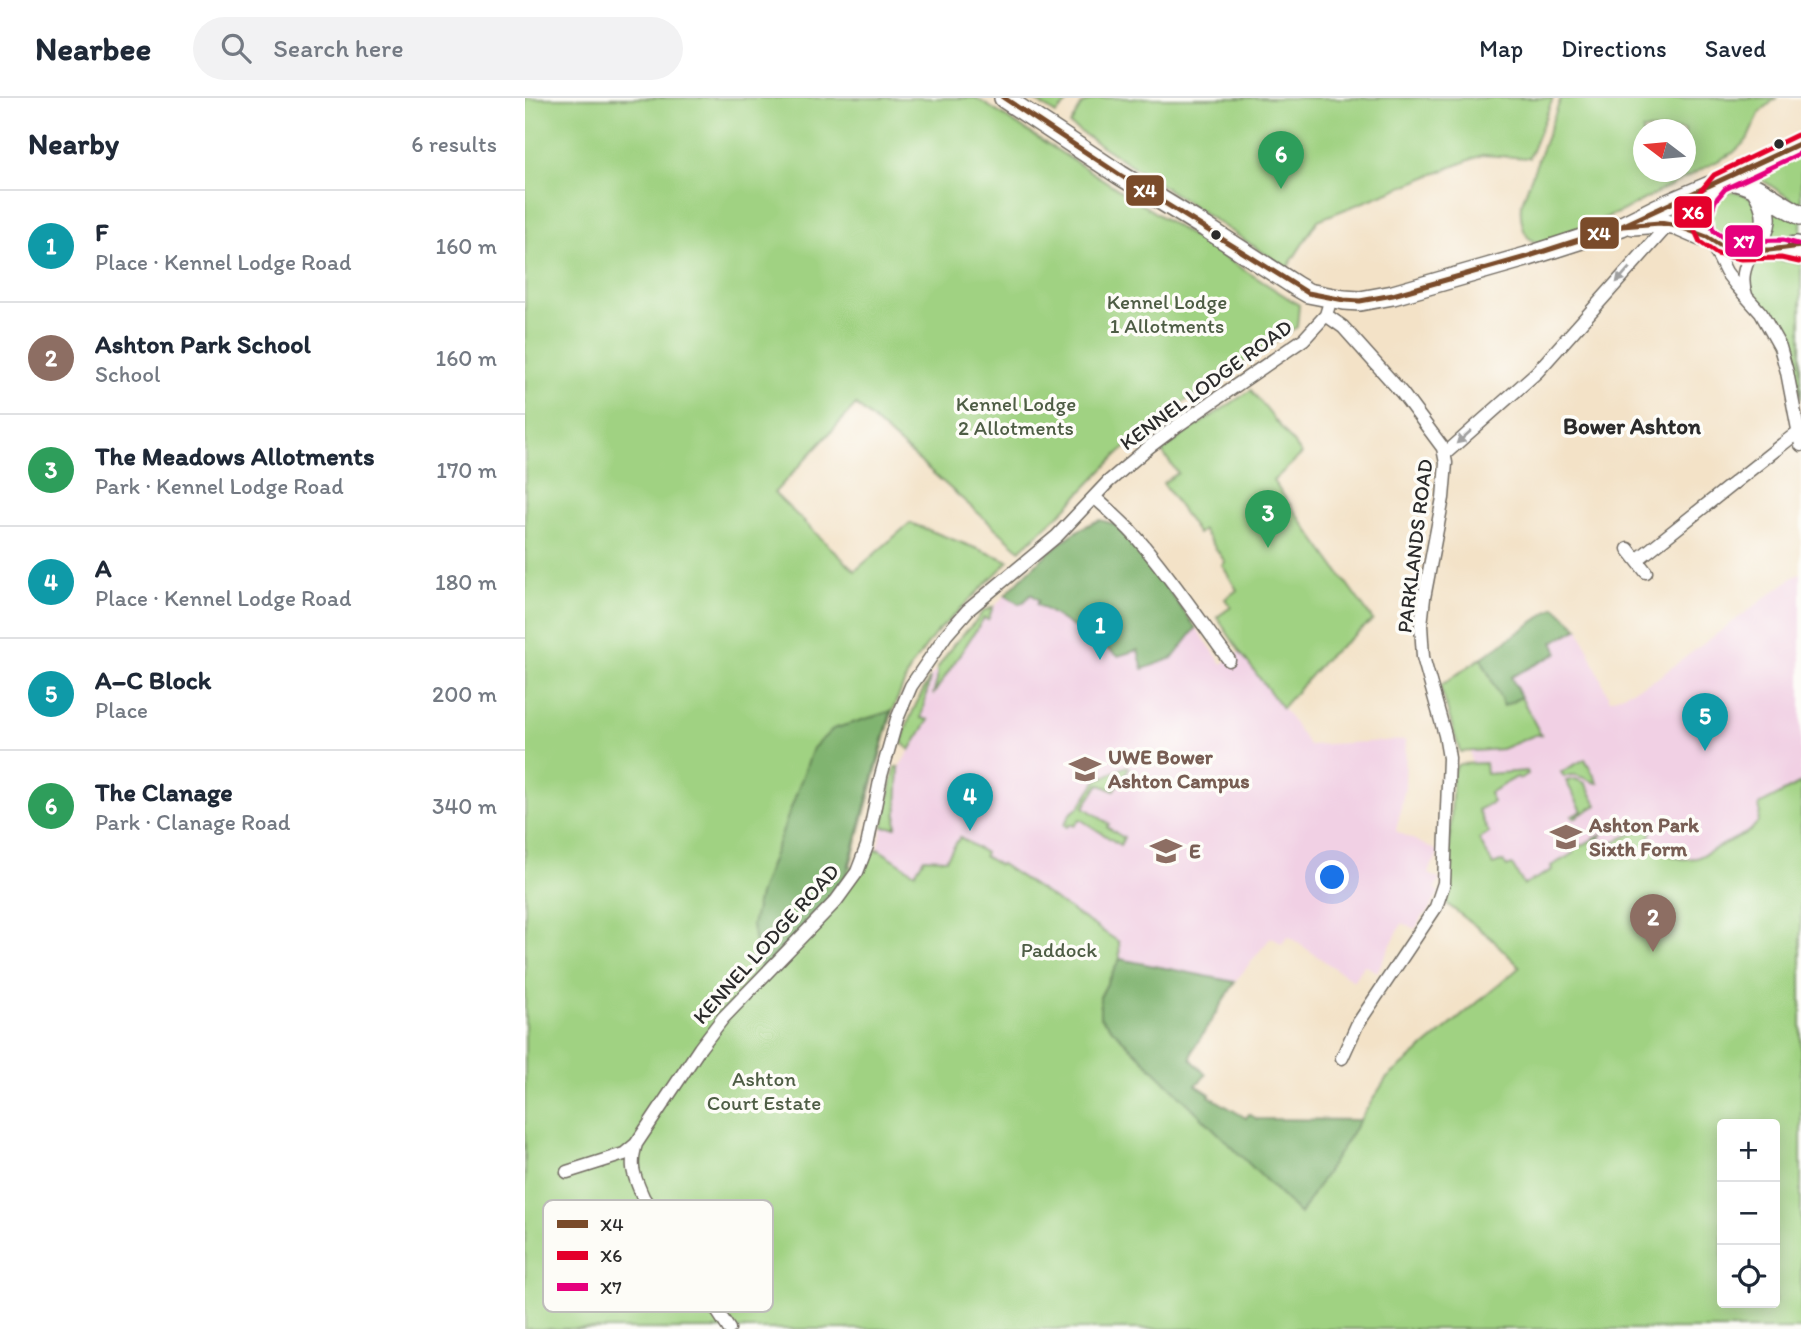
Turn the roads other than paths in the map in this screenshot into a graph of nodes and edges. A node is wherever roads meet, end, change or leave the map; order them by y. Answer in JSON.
{"nodes":[{"id":1,"x":1004,"y":98,"type":"edge"},
{"id":2,"x":1801,"y":143,"type":"edge"},
{"id":3,"x":1721,"y":181,"type":"junction"},
{"id":4,"x":1756,"y":189,"type":"junction"},
{"id":5,"x":1801,"y":215,"type":"edge"},
{"id":6,"x":1669,"y":224,"type":"junction"},
{"id":7,"x":1622,"y":226,"type":"junction"},
{"id":8,"x":1709,"y":239,"type":"junction"},
{"id":9,"x":1752,"y":250,"type":"junction"},
{"id":10,"x":1795,"y":250,"type":"edge"},
{"id":11,"x":1747,"y":295,"type":"junction"},
{"id":12,"x":1329,"y":307,"type":"junction"},
{"id":13,"x":1799,"y":439,"type":"edge"},
{"id":14,"x":1446,"y":453,"type":"junction"},
{"id":15,"x":1094,"y":497,"type":"junction"},
{"id":16,"x":1628,"y":550,"type":"dead end"},
{"id":17,"x":1637,"y":560,"type":"junction"},
{"id":18,"x":1646,"y":572,"type":"dead end"},
{"id":19,"x":1229,"y":660,"type":"dead end"},
{"id":20,"x":1342,"y":1058,"type":"dead end"},
{"id":21,"x":636,"y":1144,"type":"junction"},
{"id":22,"x":567,"y":1172,"type":"dead end"},
{"id":23,"x":645,"y":1200,"type":"edge"},
{"id":24,"x":718,"y":1312,"type":"edge"},
{"id":25,"x":729,"y":1329,"type":"edge"}],
"edges":[{"from":1,"to":12,"type":"main road"},
{"from":2,"to":3,"type":"highway"},
{"from":3,"to":4,"type":"main road"},
{"from":3,"to":7,"type":"main road"},
{"from":3,"to":8,"type":"main road"},
{"from":4,"to":5,"type":"main road"},
{"from":4,"to":9,"type":"main road"},
{"from":6,"to":7,"type":"main road"},
{"from":6,"to":8,"type":"main road"},
{"from":6,"to":14,"type":"street","name":"PARKLANDS ROAD","one_way":true},
{"from":7,"to":12,"type":"main road"},
{"from":8,"to":9,"type":"main road"},
{"from":8,"to":11,"type":"street"},
{"from":9,"to":10,"type":"main road"},
{"from":9,"to":11,"type":"street"},
{"from":11,"to":13,"type":"street"},
{"from":12,"to":14,"type":"street"},
{"from":12,"to":15,"type":"street","name":"KENNEL LODGE ROAD"},
{"from":13,"to":17,"type":"street"},
{"from":14,"to":20,"type":"street","name":"PARKLANDS ROAD"},
{"from":15,"to":19,"type":"street"},
{"from":15,"to":21,"type":"street","name":"KENNEL LODGE ROAD"},
{"from":16,"to":17,"type":"street"},
{"from":17,"to":18,"type":"street"},
{"from":21,"to":22,"type":"street","name":"KENNEL LODGE ROAD"},
{"from":21,"to":23,"type":"street"},
{"from":24,"to":25,"type":"street"}]}
